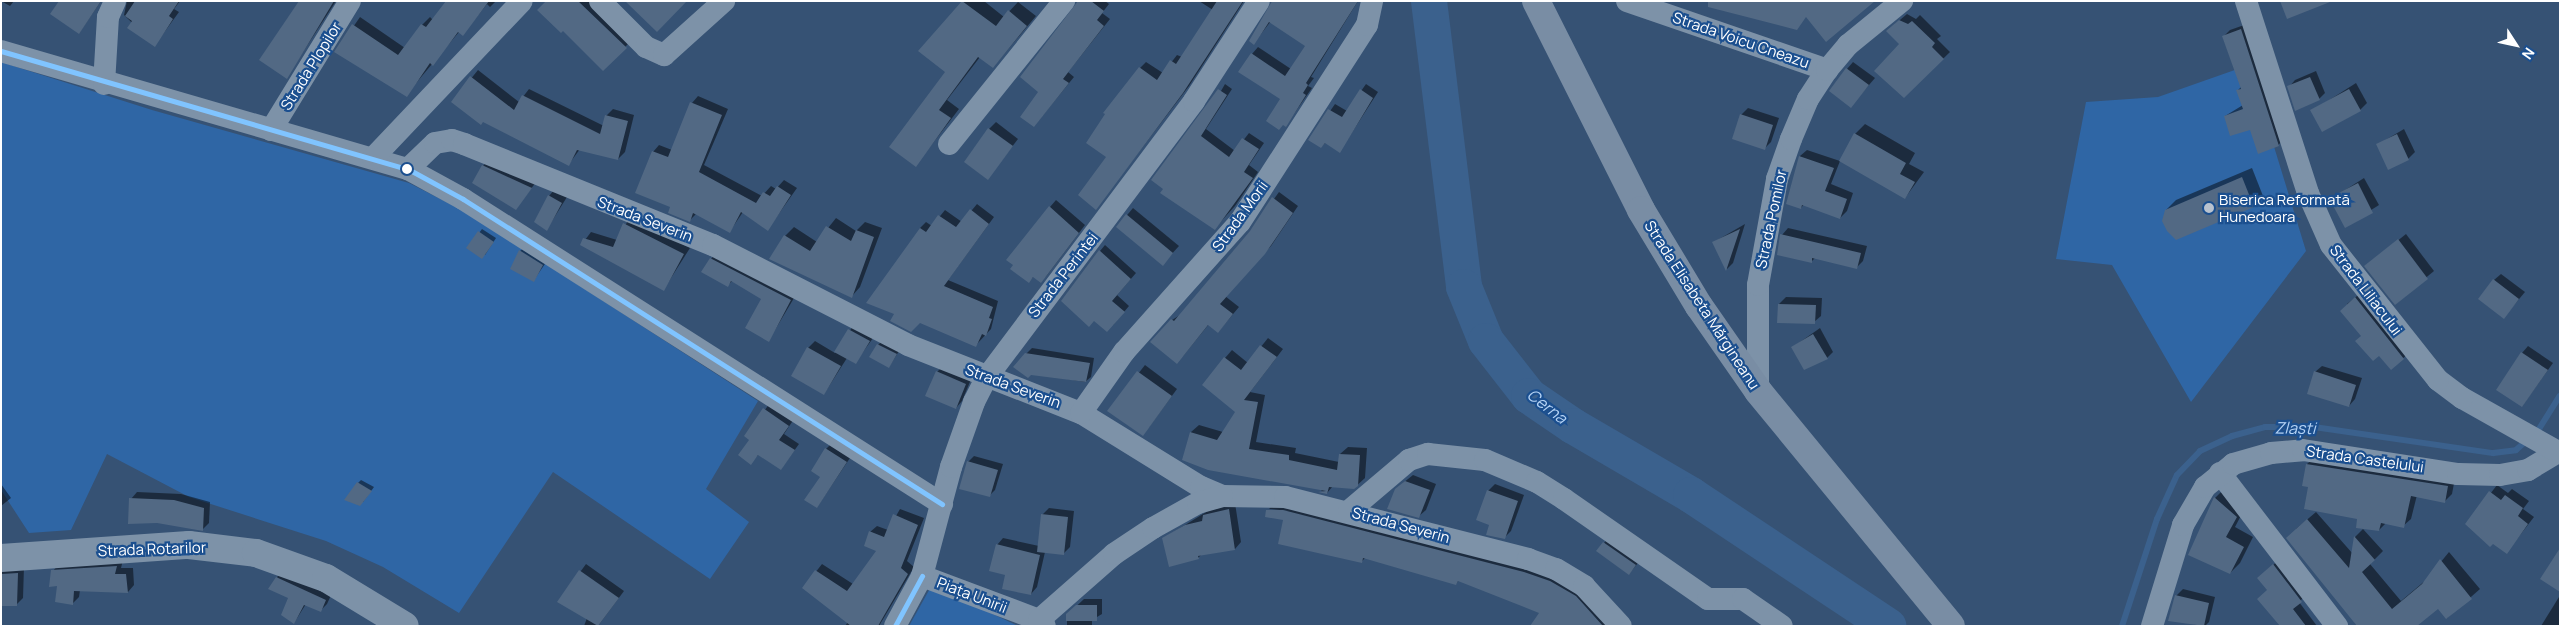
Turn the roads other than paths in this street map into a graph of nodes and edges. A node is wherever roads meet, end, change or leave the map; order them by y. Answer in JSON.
{"nodes":[{"id":1,"x":115,"y":1,"type":"edge"},
{"id":2,"x":350,"y":1,"type":"edge"},
{"id":3,"x":522,"y":1,"type":"edge"},
{"id":4,"x":600,"y":1,"type":"edge"},
{"id":5,"x":724,"y":1,"type":"edge"},
{"id":6,"x":1064,"y":1,"type":"edge"},
{"id":7,"x":1259,"y":1,"type":"edge"},
{"id":8,"x":1372,"y":1,"type":"edge"},
{"id":9,"x":1536,"y":1,"type":"edge"},
{"id":10,"x":1627,"y":1,"type":"edge"},
{"id":11,"x":1902,"y":1,"type":"edge"},
{"id":12,"x":2246,"y":1,"type":"edge"},
{"id":13,"x":1,"y":52,"type":"edge"},
{"id":14,"x":1827,"y":70,"type":"junction"},
{"id":15,"x":104,"y":84,"type":"junction"},
{"id":16,"x":270,"y":130,"type":"junction"},
{"id":17,"x":949,"y":144,"type":"dead end"},
{"id":18,"x":373,"y":158,"type":"junction"},
{"id":19,"x":408,"y":169,"type":"junction"},
{"id":20,"x":987,"y":377,"type":"junction"},
{"id":21,"x":1758,"y":391,"type":"junction"},
{"id":22,"x":1081,"y":412,"type":"junction"},
{"id":23,"x":2558,"y":452,"type":"joint"},
{"id":24,"x":2220,"y":473,"type":"junction"},
{"id":25,"x":1222,"y":496,"type":"junction"},
{"id":26,"x":942,"y":504,"type":"junction"},
{"id":27,"x":1349,"y":511,"type":"junction"},
{"id":28,"x":1,"y":558,"type":"edge"},
{"id":29,"x":922,"y":576,"type":"junction"},
{"id":30,"x":1042,"y":623,"type":"edge"},
{"id":31,"x":405,"y":626,"type":"edge"},
{"id":32,"x":895,"y":626,"type":"edge"},
{"id":33,"x":1622,"y":626,"type":"edge"},
{"id":34,"x":1782,"y":626,"type":"edge"},
{"id":35,"x":1951,"y":626,"type":"edge"},
{"id":36,"x":2152,"y":626,"type":"edge"},
{"id":37,"x":2337,"y":626,"type":"edge"}],
"edges":[{"from":1,"to":15,"type":"street"},
{"from":2,"to":16,"type":"street","name":"Strada Plopilor"},
{"from":3,"to":18,"type":"street"},
{"from":4,"to":5,"type":"street"},
{"from":6,"to":17,"type":"street"},
{"from":7,"to":20,"type":"street","name":"Strada Perintei"},
{"from":8,"to":22,"type":"street","name":"Strada Morii"},
{"from":9,"to":21,"type":"main road","name":"Strada Elisabeta Mărgineanu"},
{"from":10,"to":14,"type":"street","name":"Strada Voicu Cneazu"},
{"from":11,"to":14,"type":"street","name":"Strada Pomilor"},
{"from":12,"to":23,"type":"street","name":"Strada Liliacului"},
{"from":13,"to":15,"type":"street"},
{"from":14,"to":21,"type":"street","name":"Strada Pomilor"},
{"from":15,"to":16,"type":"street"},
{"from":16,"to":18,"type":"street"},
{"from":18,"to":19,"type":"street"},
{"from":19,"to":20,"type":"street","name":"Strada Severin"},
{"from":19,"to":26,"type":"street"},
{"from":20,"to":22,"type":"street","name":"Strada Severin"},
{"from":20,"to":26,"type":"street","name":"Strada Perintei"},
{"from":21,"to":35,"type":"main road","name":"Strada Elisabeta Mărgineanu"},
{"from":22,"to":25,"type":"street","name":"Strada Severin"},
{"from":23,"to":24,"type":"street","name":"Strada Castelului"},
{"from":24,"to":36,"type":"street","name":"Strada Castelului"},
{"from":24,"to":37,"type":"street"},
{"from":25,"to":27,"type":"street","name":"Strada Severin"},
{"from":25,"to":30,"type":"street"},
{"from":26,"to":29,"type":"street","name":"Strada Perintei"},
{"from":27,"to":33,"type":"street","name":"Strada Severin"},
{"from":27,"to":34,"type":"street"},
{"from":28,"to":31,"type":"street","name":"Strada Rotarilor"},
{"from":29,"to":30,"type":"street","name":"Piața Unirii"},
{"from":29,"to":32,"type":"street","name":"Piața Unirii"}]}
